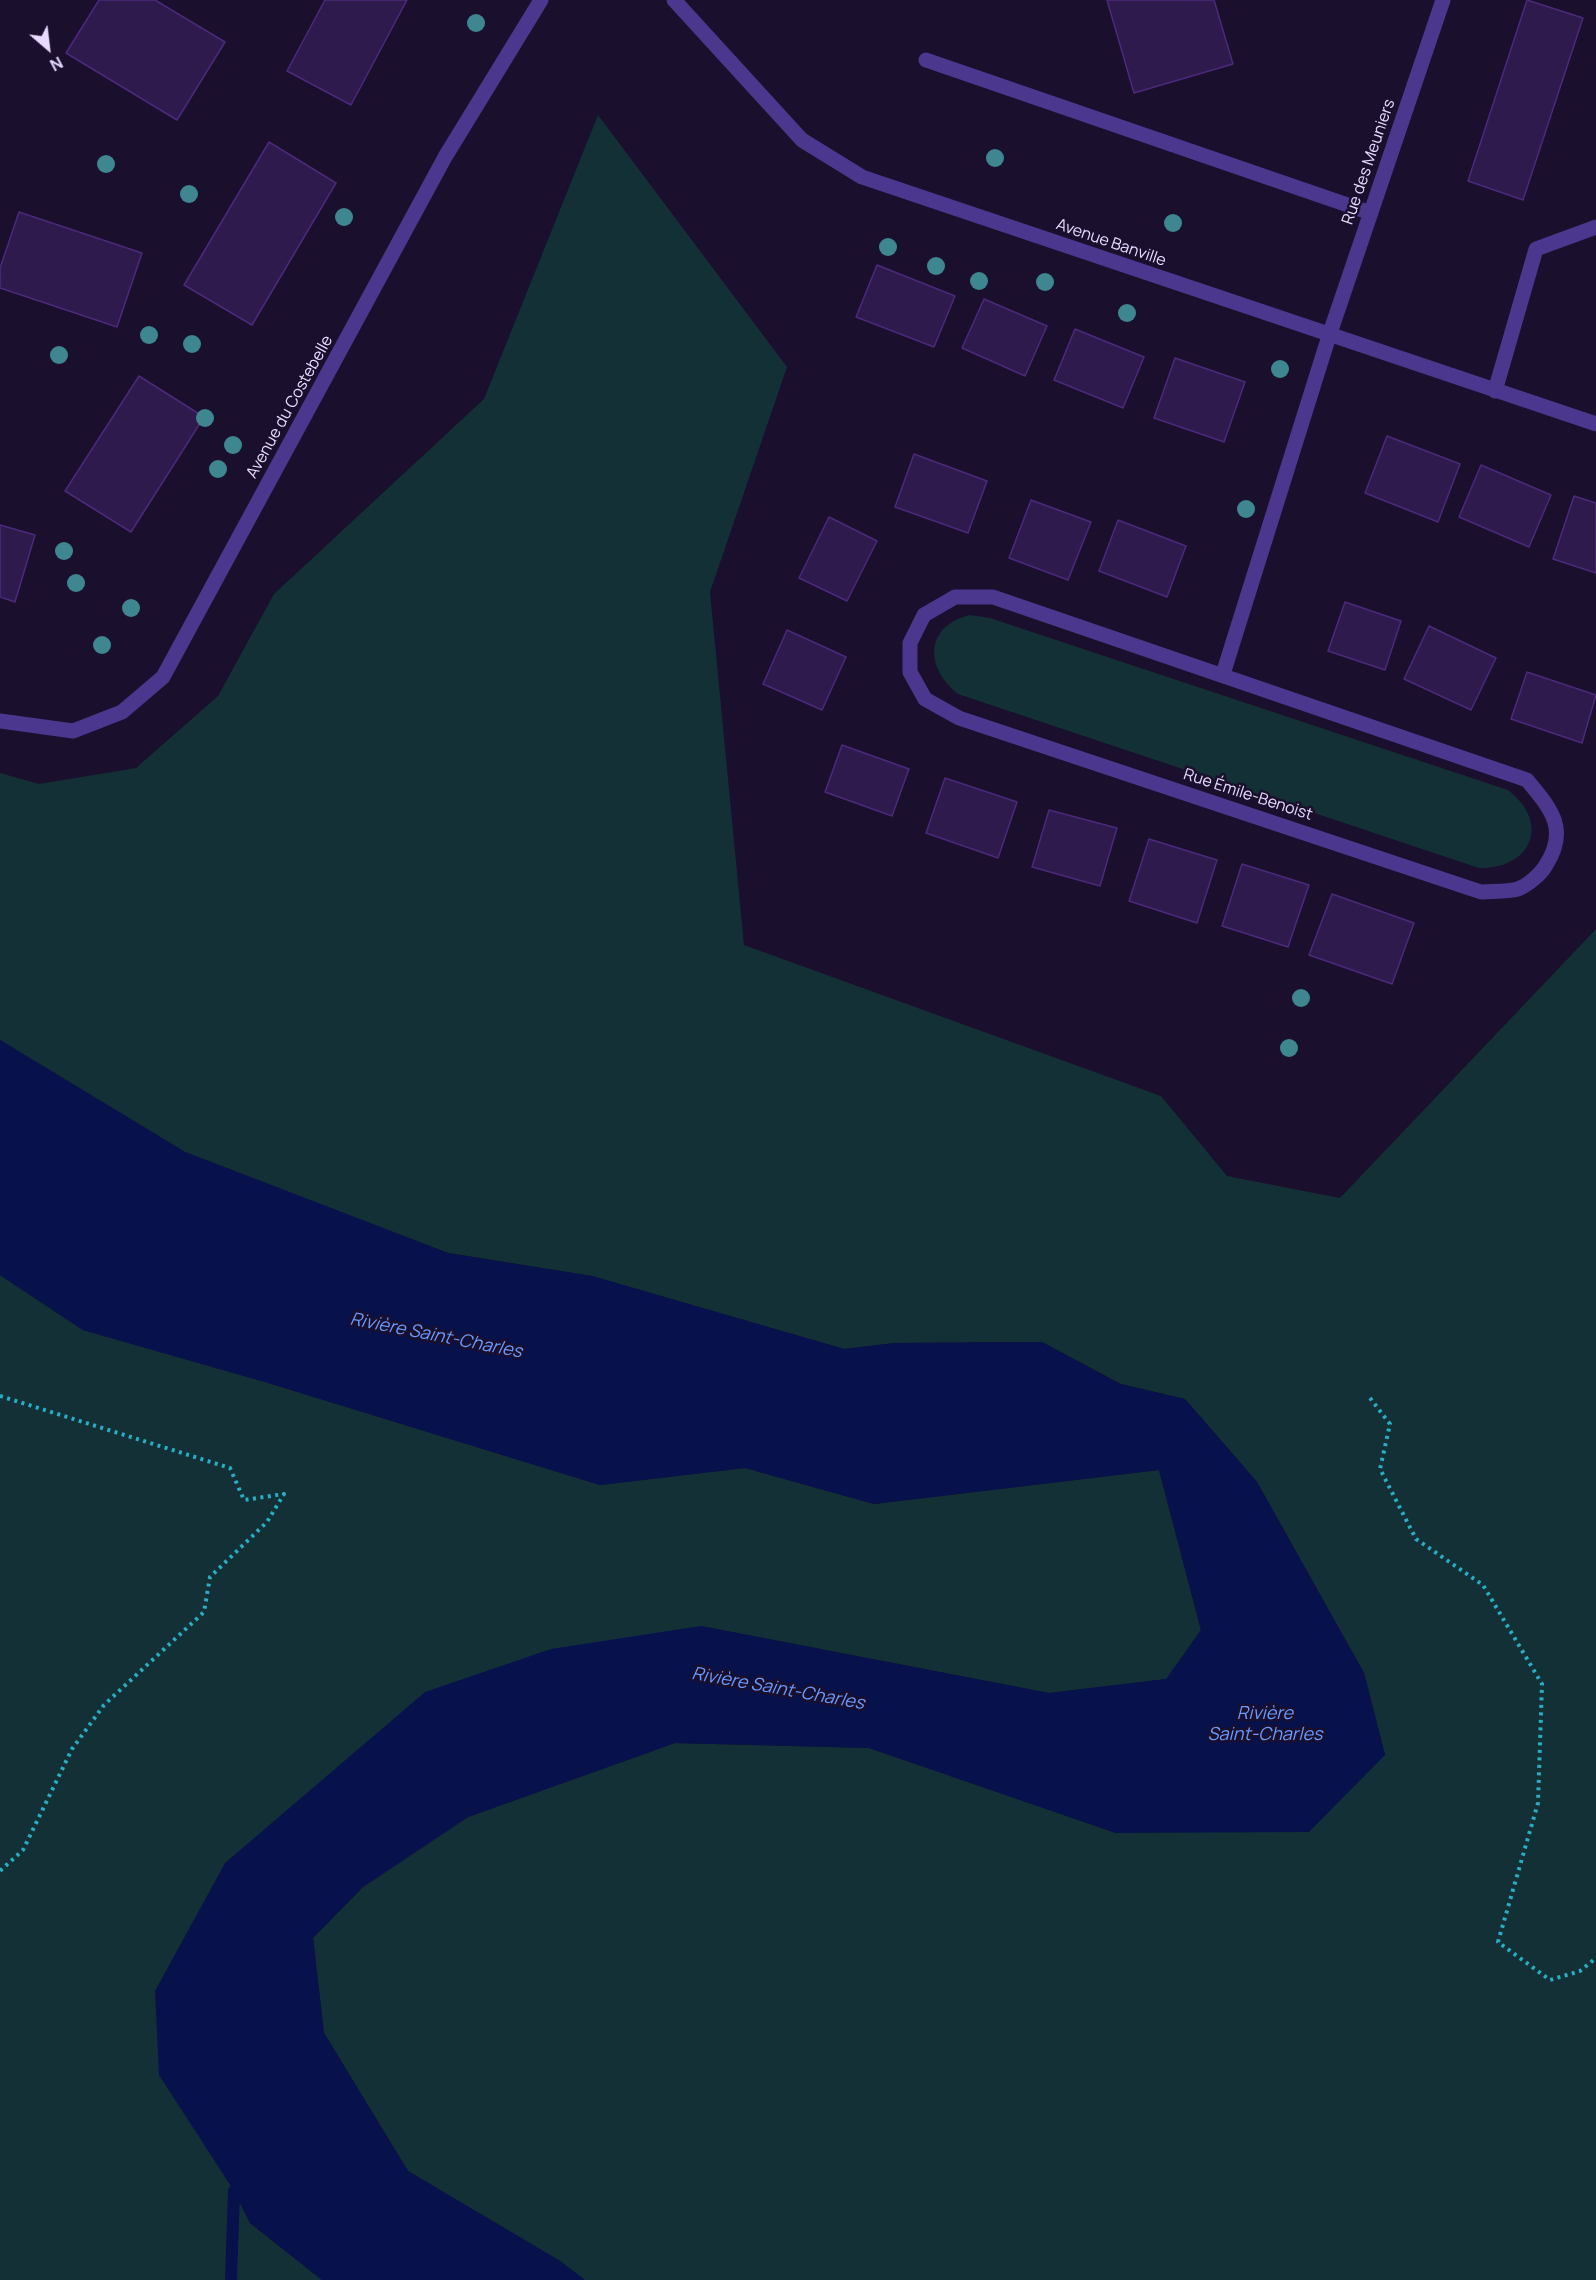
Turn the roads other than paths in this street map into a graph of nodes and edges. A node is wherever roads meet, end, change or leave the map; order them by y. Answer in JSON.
{"nodes":[{"id":1,"x":541,"y":0,"type":"edge"},
{"id":2,"x":674,"y":0,"type":"edge"},
{"id":3,"x":1443,"y":0,"type":"edge"},
{"id":4,"x":926,"y":60,"type":"dead end"},
{"id":5,"x":1371,"y":213,"type":"junction"},
{"id":6,"x":1596,"y":227,"type":"edge"},
{"id":7,"x":1329,"y":336,"type":"junction"},
{"id":8,"x":1495,"y":391,"type":"junction"},
{"id":9,"x":1596,"y":424,"type":"edge"},
{"id":10,"x":1223,"y":674,"type":"junction"},
{"id":11,"x":0,"y":722,"type":"edge"}],
"edges":[{"from":1,"to":11,"type":"street","name":"Avenue du Costebelle"},
{"from":2,"to":7,"type":"street","name":"Avenue Banville"},
{"from":3,"to":5,"type":"street","name":"Rue des Meuniers"},
{"from":4,"to":5,"type":"street"},
{"from":5,"to":7,"type":"street","name":"Rue des Meuniers"},
{"from":6,"to":8,"type":"street"},
{"from":7,"to":8,"type":"street","name":"Avenue Banville"},
{"from":7,"to":10,"type":"street"},
{"from":8,"to":9,"type":"street","name":"Avenue Banville"},
{"from":10,"to":10,"type":"street","name":"Rue Émile-Benoist"}]}
